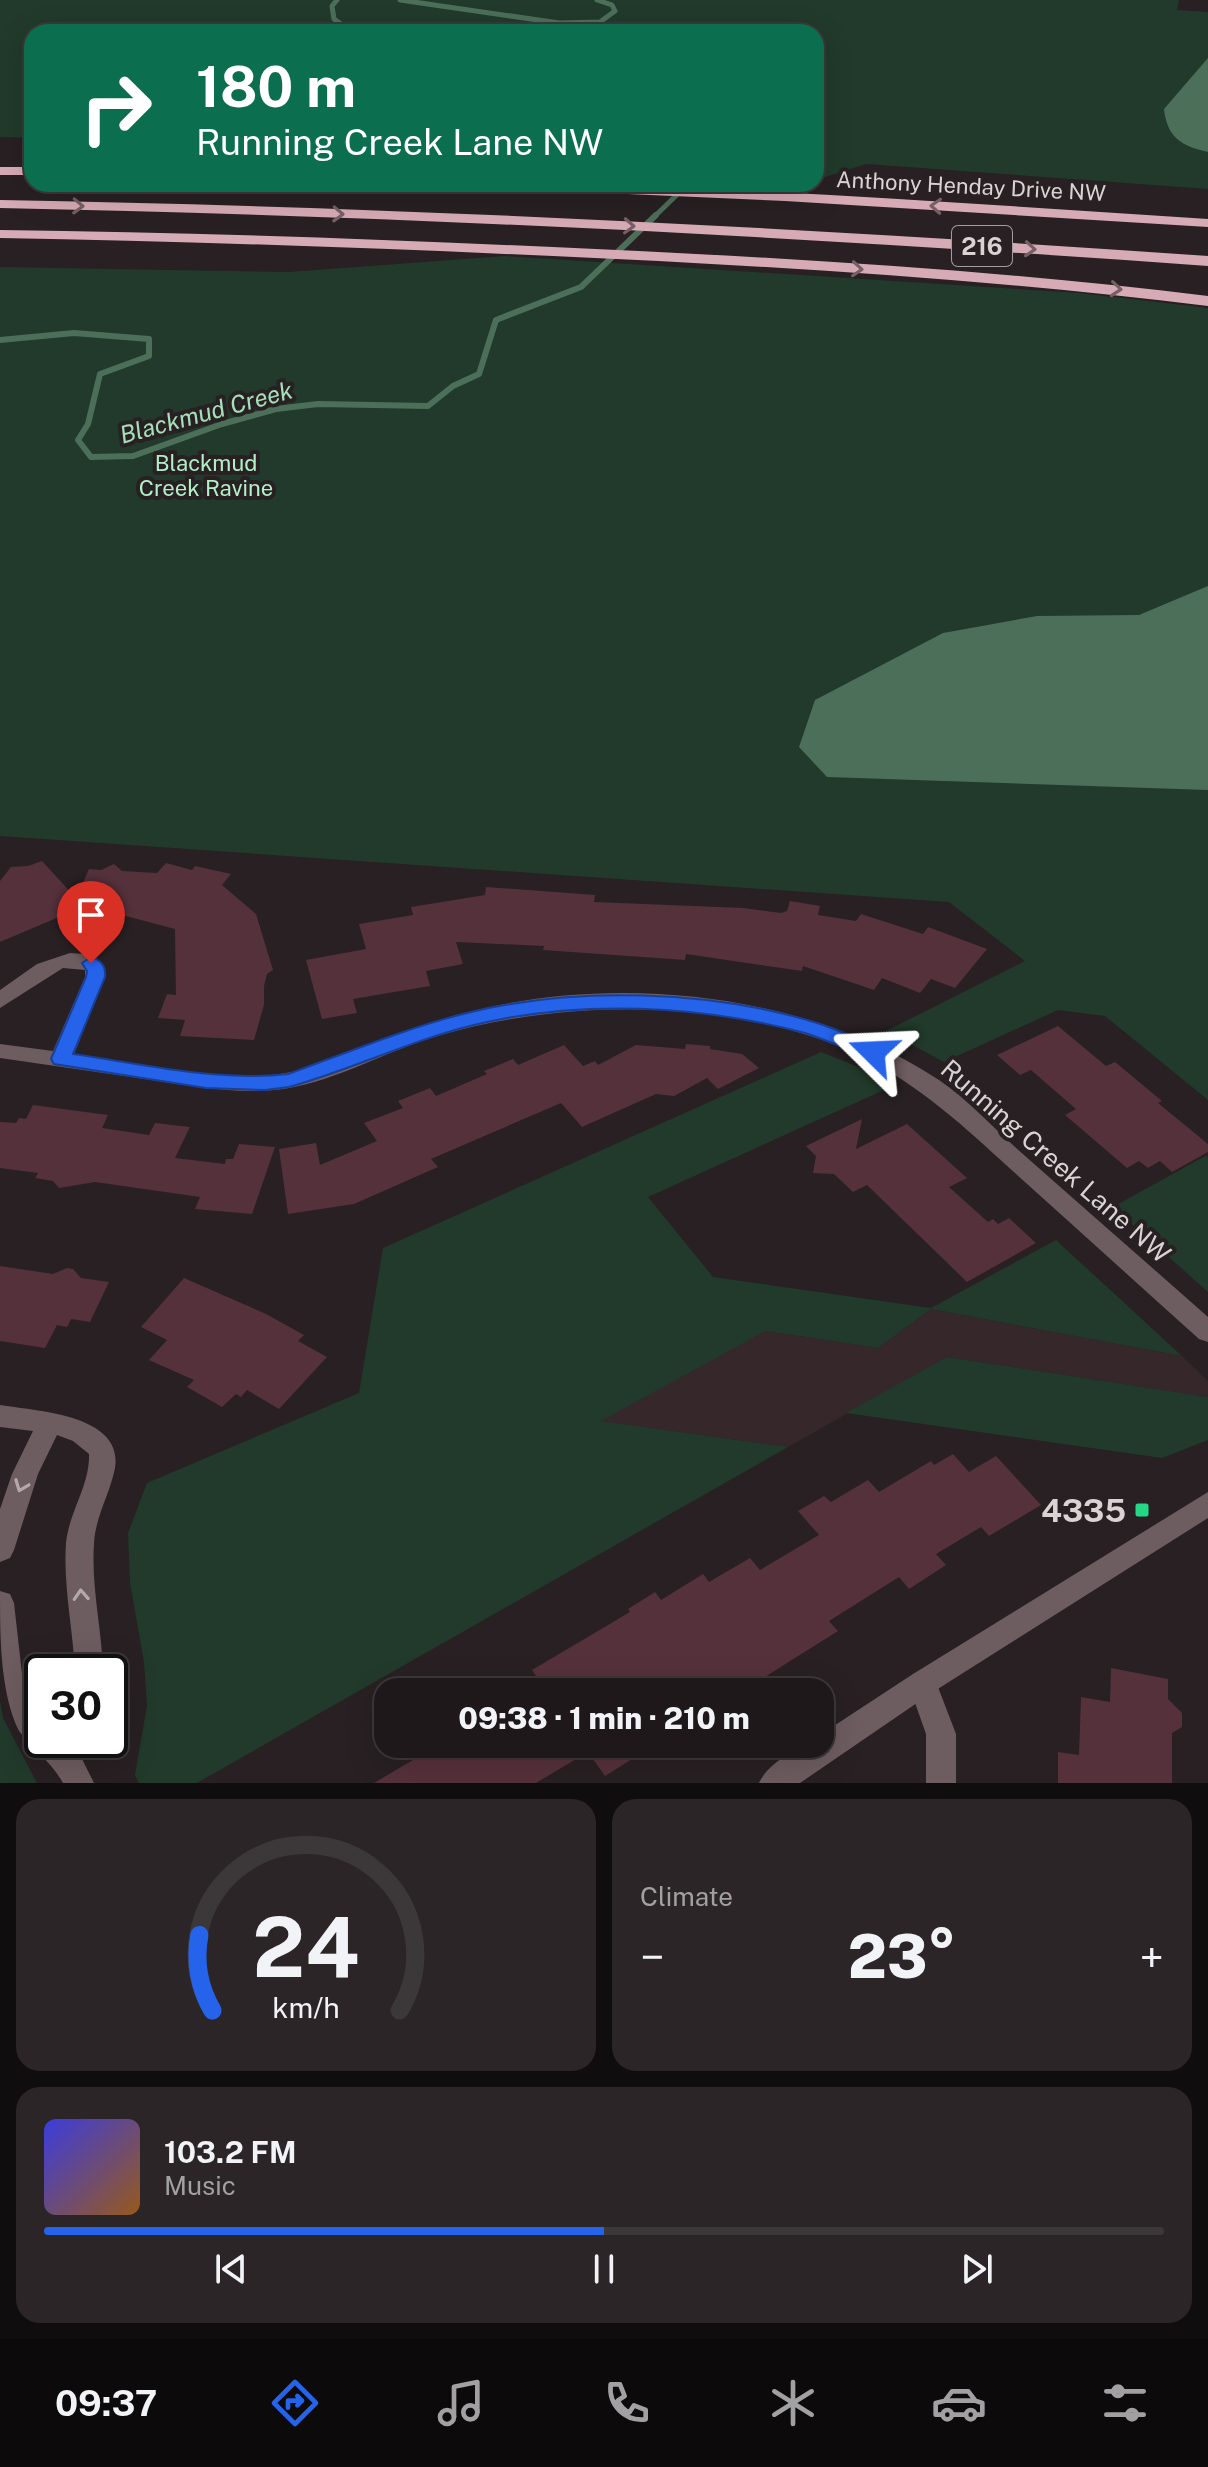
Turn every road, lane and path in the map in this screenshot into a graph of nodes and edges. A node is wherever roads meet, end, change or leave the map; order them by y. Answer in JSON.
{"nodes":[{"id":1,"x":0,"y":171,"type":"edge"},
{"id":2,"x":24,"y":171,"type":"edge"},
{"id":3,"x":683,"y":192,"type":"edge"},
{"id":4,"x":0,"y":204,"type":"edge"},
{"id":5,"x":1069,"y":213,"type":"junction"},
{"id":6,"x":1208,"y":215,"type":"edge"},
{"id":7,"x":1208,"y":223,"type":"edge"},
{"id":8,"x":0,"y":234,"type":"edge"},
{"id":9,"x":730,"y":254,"type":"junction"},
{"id":10,"x":1208,"y":261,"type":"edge"},
{"id":11,"x":1208,"y":273,"type":"edge"},
{"id":12,"x":1208,"y":301,"type":"edge"},
{"id":13,"x":0,"y":1001,"type":"edge"},
{"id":14,"x":0,"y":1051,"type":"edge"},
{"id":15,"x":61,"y":1059,"type":"junction"},
{"id":16,"x":1208,"y":1332,"type":"edge"},
{"id":17,"x":0,"y":1416,"type":"edge"},
{"id":18,"x":49,"y":1424,"type":"junction"},
{"id":19,"x":1208,"y":1504,"type":"edge"},
{"id":20,"x":0,"y":1550,"type":"edge"},
{"id":21,"x":0,"y":1603,"type":"edge"},
{"id":22,"x":87,"y":1654,"type":"edge"},
{"id":23,"x":923,"y":1683,"type":"junction"},
{"id":24,"x":24,"y":1716,"type":"edge"},
{"id":25,"x":64,"y":1758,"type":"edge"},
{"id":26,"x":79,"y":1783,"type":"edge"},
{"id":27,"x":774,"y":1783,"type":"edge"},
{"id":28,"x":941,"y":1783,"type":"edge"}],
"edges":[{"from":1,"to":2,"type":"highway"},
{"from":5,"to":3,"type":"highway","name":"Anthony Henday Drive NW","number":"216","one_way":true},
{"from":4,"to":10,"type":"highway","number":"216","one_way":true},
{"from":5,"to":6,"type":"highway"},
{"from":5,"to":7,"type":"highway","name":"Anthony Henday Drive NW","number":"216"},
{"from":8,"to":9,"type":"highway"},
{"from":9,"to":11,"type":"highway"},
{"from":9,"to":12,"type":"highway","one_way":true},
{"from":13,"to":15,"type":"street"},
{"from":14,"to":15,"type":"street","name":"Running Creek Lane NW"},
{"from":15,"to":16,"type":"street","name":"Running Creek Lane NW"},
{"from":17,"to":18,"type":"street"},
{"from":18,"to":20,"type":"street","one_way":true},
{"from":22,"to":18,"type":"street","one_way":true},
{"from":19,"to":23,"type":"street"},
{"from":21,"to":24,"type":"street"},
{"from":23,"to":27,"type":"street"},
{"from":23,"to":28,"type":"street"},
{"from":25,"to":26,"type":"street"}]}
